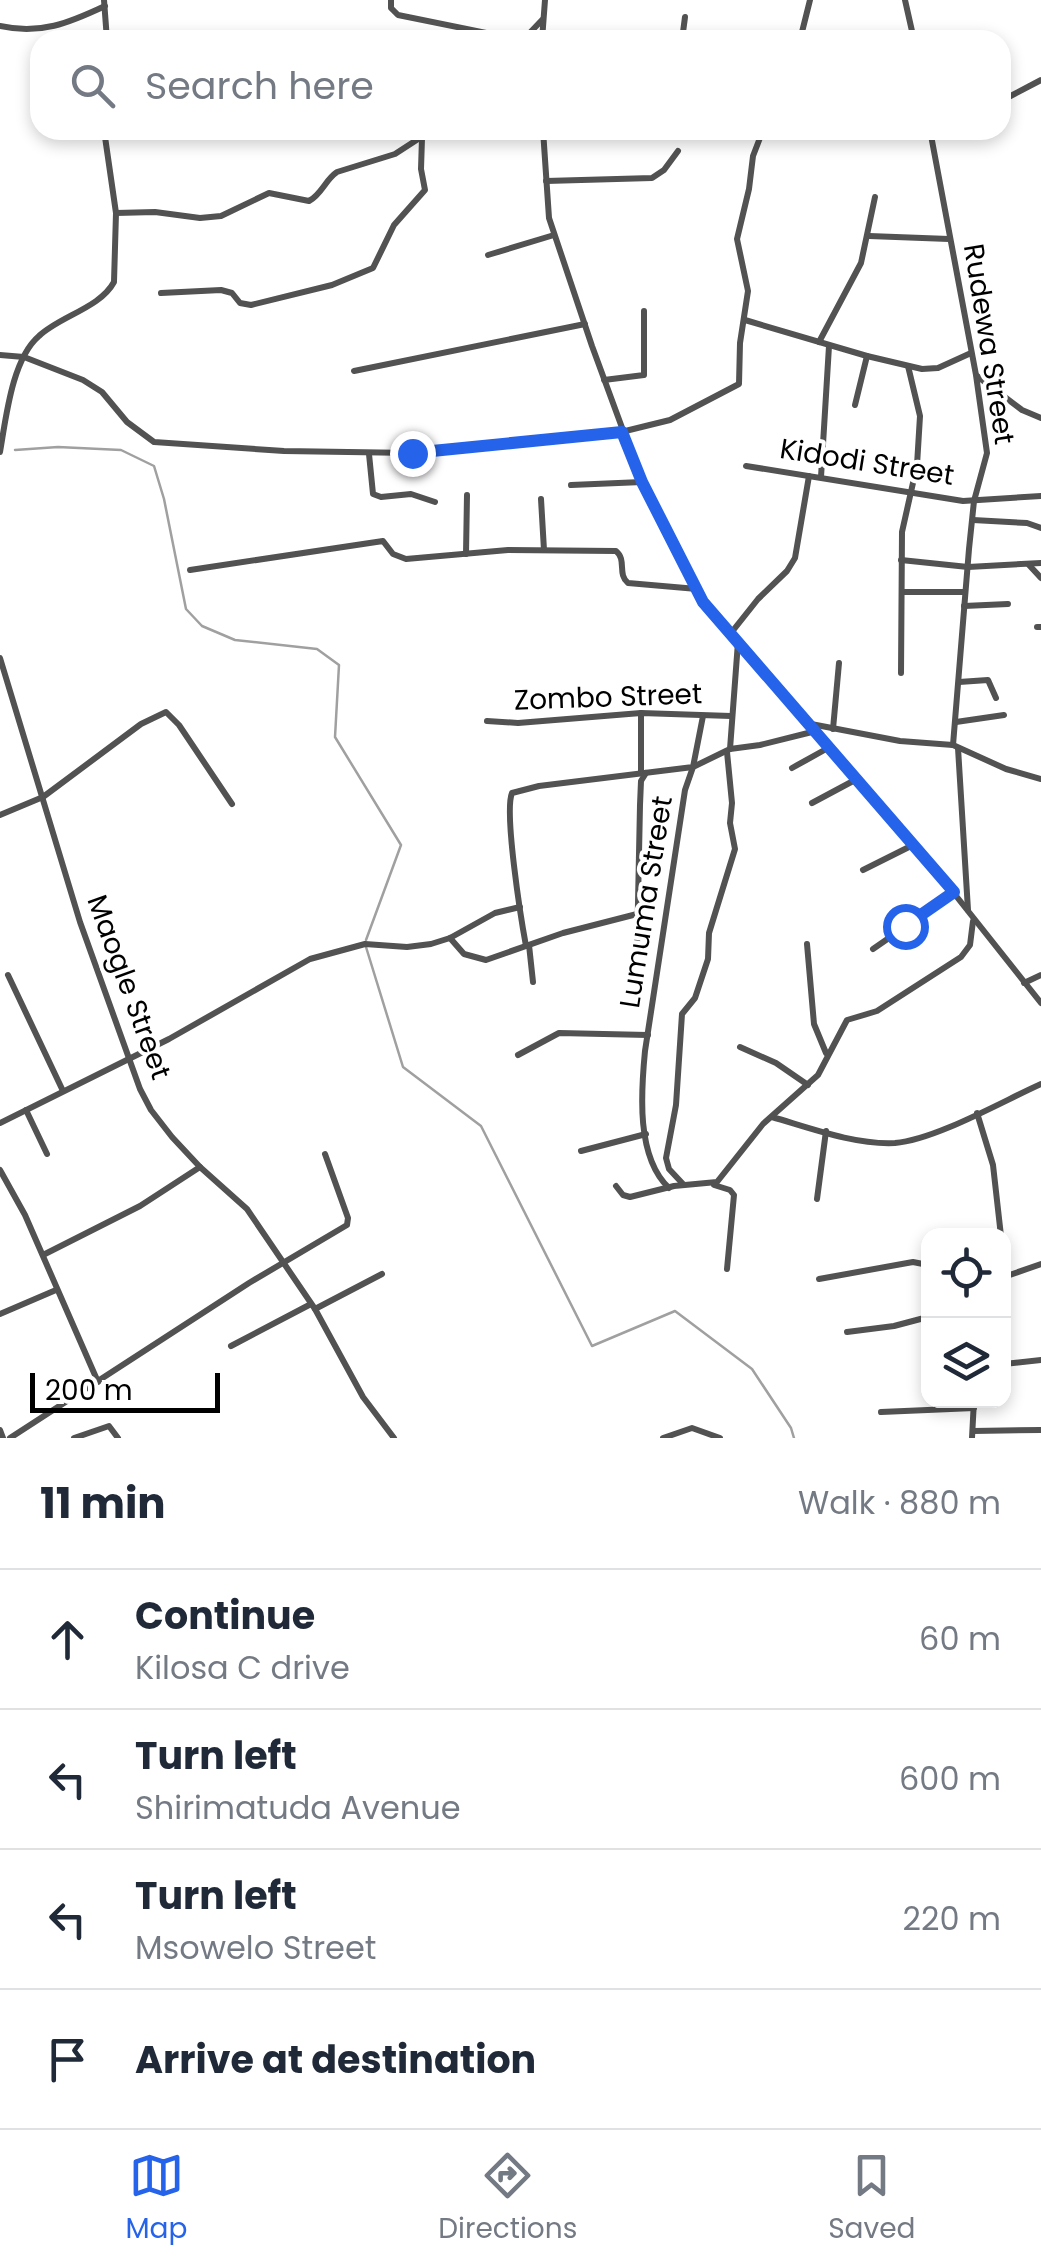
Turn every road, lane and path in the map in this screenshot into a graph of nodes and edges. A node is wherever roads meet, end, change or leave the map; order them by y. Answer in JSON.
{"nodes":[{"id":1,"x":391,"y":0,"type":"edge"},
{"id":2,"x":545,"y":0,"type":"edge"},
{"id":3,"x":810,"y":0,"type":"edge"},
{"id":4,"x":906,"y":0,"type":"edge"},
{"id":5,"x":104,"y":3,"type":"edge"},
{"id":6,"x":686,"y":17,"type":"dead end"},
{"id":7,"x":542,"y":20,"type":"junction"},
{"id":8,"x":0,"y":26,"type":"edge"},
{"id":9,"x":106,"y":30,"type":"edge"},
{"id":10,"x":472,"y":30,"type":"edge"},
{"id":11,"x":532,"y":30,"type":"edge"},
{"id":12,"x":542,"y":30,"type":"edge"},
{"id":13,"x":684,"y":30,"type":"edge"},
{"id":14,"x":802,"y":30,"type":"edge"},
{"id":15,"x":912,"y":30,"type":"edge"},
{"id":16,"x":1041,"y":80,"type":"edge"},
{"id":17,"x":1011,"y":96,"type":"edge"},
{"id":18,"x":105,"y":140,"type":"edge"},
{"id":19,"x":419,"y":140,"type":"edge"},
{"id":20,"x":422,"y":140,"type":"edge"},
{"id":21,"x":543,"y":140,"type":"edge"},
{"id":22,"x":759,"y":140,"type":"edge"},
{"id":23,"x":932,"y":140,"type":"edge"},
{"id":24,"x":678,"y":152,"type":"dead end"},
{"id":25,"x":546,"y":181,"type":"junction"},
{"id":26,"x":875,"y":197,"type":"dead end"},
{"id":27,"x":116,"y":213,"type":"junction"},
{"id":28,"x":554,"y":236,"type":"junction"},
{"id":29,"x":869,"y":236,"type":"junction"},
{"id":30,"x":949,"y":239,"type":"junction"},
{"id":31,"x":488,"y":256,"type":"dead end"},
{"id":32,"x":161,"y":292,"type":"dead end"},
{"id":33,"x":644,"y":312,"type":"dead end"},
{"id":34,"x":745,"y":320,"type":"junction"},
{"id":35,"x":585,"y":324,"type":"junction"},
{"id":36,"x":819,"y":342,"type":"junction"},
{"id":37,"x":829,"y":346,"type":"junction"},
{"id":38,"x":971,"y":354,"type":"junction"},
{"id":39,"x":0,"y":355,"type":"edge"},
{"id":40,"x":24,"y":356,"type":"junction"},
{"id":41,"x":867,"y":356,"type":"junction"},
{"id":42,"x":908,"y":366,"type":"junction"},
{"id":43,"x":354,"y":371,"type":"dead end"},
{"id":44,"x":976,"y":375,"type":"junction"},
{"id":45,"x":604,"y":380,"type":"junction"},
{"id":46,"x":855,"y":405,"type":"dead end"},
{"id":47,"x":1041,"y":418,"type":"edge"},
{"id":48,"x":622,"y":432,"type":"junction"},
{"id":49,"x":0,"y":452,"type":"edge"},
{"id":50,"x":369,"y":454,"type":"junction"},
{"id":51,"x":746,"y":466,"type":"dead end"},
{"id":52,"x":809,"y":476,"type":"junction"},
{"id":53,"x":821,"y":477,"type":"junction"},
{"id":54,"x":642,"y":482,"type":"junction"},
{"id":55,"x":571,"y":485,"type":"dead end"},
{"id":56,"x":912,"y":492,"type":"junction"},
{"id":57,"x":467,"y":496,"type":"dead end"},
{"id":58,"x":1041,"y":496,"type":"edge"},
{"id":59,"x":541,"y":499,"type":"dead end"},
{"id":60,"x":974,"y":501,"type":"junction"},
{"id":61,"x":435,"y":502,"type":"dead end"},
{"id":62,"x":972,"y":520,"type":"junction"},
{"id":63,"x":1041,"y":528,"type":"edge"},
{"id":64,"x":544,"y":550,"type":"junction"},
{"id":65,"x":466,"y":554,"type":"junction"},
{"id":66,"x":902,"y":560,"type":"junction"},
{"id":67,"x":1041,"y":563,"type":"edge"},
{"id":68,"x":1028,"y":564,"type":"junction"},
{"id":69,"x":968,"y":566,"type":"junction"},
{"id":70,"x":190,"y":570,"type":"dead end"},
{"id":71,"x":1041,"y":578,"type":"edge"},
{"id":72,"x":696,"y":590,"type":"junction"},
{"id":73,"x":903,"y":592,"type":"junction"},
{"id":74,"x":965,"y":592,"type":"junction"},
{"id":75,"x":1008,"y":604,"type":"dead end"},
{"id":76,"x":964,"y":606,"type":"junction"},
{"id":77,"x":732,"y":633,"type":"junction"},
{"id":78,"x":738,"y":640,"type":"junction"},
{"id":79,"x":0,"y":658,"type":"edge"},
{"id":80,"x":839,"y":663,"type":"dead end"},
{"id":81,"x":901,"y":673,"type":"dead end"},
{"id":82,"x":959,"y":682,"type":"junction"},
{"id":83,"x":996,"y":698,"type":"dead end"},
{"id":84,"x":641,"y":714,"type":"junction"},
{"id":85,"x":1004,"y":715,"type":"dead end"},
{"id":86,"x":703,"y":716,"type":"junction"},
{"id":87,"x":731,"y":716,"type":"junction"},
{"id":88,"x":487,"y":721,"type":"dead end"},
{"id":89,"x":956,"y":722,"type":"junction"},
{"id":90,"x":813,"y":727,"type":"junction"},
{"id":91,"x":833,"y":729,"type":"junction"},
{"id":92,"x":955,"y":746,"type":"junction"},
{"id":93,"x":828,"y":748,"type":"junction"},
{"id":94,"x":728,"y":750,"type":"junction"},
{"id":95,"x":694,"y":768,"type":"junction"},
{"id":96,"x":792,"y":768,"type":"dead end"},
{"id":97,"x":644,"y":772,"type":"junction"},
{"id":98,"x":1041,"y":779,"type":"edge"},
{"id":99,"x":855,"y":780,"type":"junction"},
{"id":100,"x":43,"y":797,"type":"junction"},
{"id":101,"x":812,"y":803,"type":"dead end"},
{"id":102,"x":232,"y":804,"type":"dead end"},
{"id":103,"x":0,"y":815,"type":"edge"},
{"id":104,"x":913,"y":844,"type":"junction"},
{"id":105,"x":863,"y":870,"type":"dead end"},
{"id":106,"x":954,"y":892,"type":"junction"},
{"id":107,"x":520,"y":908,"type":"junction"},
{"id":108,"x":968,"y":911,"type":"junction"},
{"id":109,"x":637,"y":914,"type":"junction"},
{"id":110,"x":973,"y":920,"type":"junction"},
{"id":111,"x":450,"y":938,"type":"junction"},
{"id":112,"x":808,"y":944,"type":"dead end"},
{"id":113,"x":527,"y":945,"type":"junction"},
{"id":114,"x":873,"y":948,"type":"dead end"},
{"id":115,"x":637,"y":951,"type":"dead end"},
{"id":116,"x":8,"y":974,"type":"dead end"},
{"id":117,"x":1041,"y":975,"type":"edge"},
{"id":118,"x":533,"y":982,"type":"dead end"},
{"id":119,"x":1024,"y":983,"type":"junction"},
{"id":120,"x":1041,"y":1003,"type":"edge"},
{"id":121,"x":648,"y":1035,"type":"junction"},
{"id":122,"x":740,"y":1047,"type":"dead end"},
{"id":123,"x":826,"y":1054,"type":"junction"},
{"id":124,"x":518,"y":1055,"type":"dead end"},
{"id":125,"x":127,"y":1060,"type":"junction"},
{"id":126,"x":1041,"y":1084,"type":"edge"},
{"id":127,"x":808,"y":1085,"type":"junction"},
{"id":128,"x":63,"y":1091,"type":"junction"},
{"id":129,"x":26,"y":1110,"type":"junction"},
{"id":130,"x":977,"y":1112,"type":"junction"},
{"id":131,"x":771,"y":1116,"type":"junction"},
{"id":132,"x":0,"y":1123,"type":"edge"},
{"id":133,"x":826,"y":1131,"type":"junction"},
{"id":134,"x":646,"y":1134,"type":"junction"},
{"id":135,"x":581,"y":1151,"type":"dead end"},
{"id":136,"x":48,"y":1154,"type":"dead end"},
{"id":137,"x":324,"y":1154,"type":"dead end"},
{"id":138,"x":200,"y":1167,"type":"junction"},
{"id":139,"x":0,"y":1170,"type":"edge"},
{"id":140,"x":684,"y":1185,"type":"junction"},
{"id":141,"x":712,"y":1185,"type":"junction"},
{"id":142,"x":616,"y":1186,"type":"dead end"},
{"id":143,"x":669,"y":1188,"type":"junction"},
{"id":144,"x":817,"y":1199,"type":"dead end"},
{"id":145,"x":1000,"y":1228,"type":"edge"},
{"id":146,"x":43,"y":1255,"type":"junction"},
{"id":147,"x":284,"y":1262,"type":"junction"},
{"id":148,"x":921,"y":1264,"type":"edge"},
{"id":149,"x":1041,"y":1264,"type":"edge"},
{"id":150,"x":727,"y":1269,"type":"dead end"},
{"id":151,"x":382,"y":1274,"type":"dead end"},
{"id":152,"x":1011,"y":1275,"type":"edge"},
{"id":153,"x":819,"y":1279,"type":"dead end"},
{"id":154,"x":56,"y":1290,"type":"junction"},
{"id":155,"x":313,"y":1307,"type":"junction"},
{"id":156,"x":0,"y":1314,"type":"edge"},
{"id":157,"x":921,"y":1318,"type":"edge"},
{"id":158,"x":847,"y":1332,"type":"dead end"},
{"id":159,"x":231,"y":1346,"type":"dead end"},
{"id":160,"x":1041,"y":1360,"type":"edge"},
{"id":161,"x":1011,"y":1363,"type":"edge"},
{"id":162,"x":98,"y":1382,"type":"junction"},
{"id":163,"x":928,"y":1408,"type":"edge"},
{"id":164,"x":974,"y":1408,"type":"edge"},
{"id":165,"x":881,"y":1412,"type":"dead end"},
{"id":166,"x":0,"y":1430,"type":"edge"},
{"id":167,"x":1041,"y":1430,"type":"edge"},
{"id":168,"x":973,"y":1434,"type":"edge"},
{"id":169,"x":5,"y":1438,"type":"edge"},
{"id":170,"x":74,"y":1438,"type":"edge"},
{"id":171,"x":118,"y":1438,"type":"edge"},
{"id":172,"x":394,"y":1438,"type":"edge"},
{"id":173,"x":663,"y":1438,"type":"edge"},
{"id":174,"x":720,"y":1438,"type":"edge"}],
"edges":[{"from":1,"to":10,"type":"street"},
{"from":2,"to":7,"type":"street"},
{"from":3,"to":14,"type":"street"},
{"from":4,"to":15,"type":"street"},
{"from":5,"to":8,"type":"street"},
{"from":5,"to":9,"type":"street"},
{"from":6,"to":13,"type":"street"},
{"from":7,"to":11,"type":"street"},
{"from":7,"to":12,"type":"street"},
{"from":16,"to":17,"type":"street"},
{"from":18,"to":27,"type":"street"},
{"from":19,"to":27,"type":"street"},
{"from":20,"to":32,"type":"street"},
{"from":21,"to":25,"type":"street"},
{"from":22,"to":34,"type":"street"},
{"from":23,"to":30,"type":"street","name":"Rudewa Street"},
{"from":24,"to":25,"type":"street"},
{"from":25,"to":28,"type":"street"},
{"from":26,"to":29,"type":"street"},
{"from":27,"to":40,"type":"street"},
{"from":28,"to":31,"type":"street"},
{"from":28,"to":35,"type":"street"},
{"from":29,"to":30,"type":"street"},
{"from":29,"to":36,"type":"street"},
{"from":30,"to":38,"type":"street","name":"Rudewa Street"},
{"from":33,"to":45,"type":"street"},
{"from":34,"to":36,"type":"street"},
{"from":34,"to":48,"type":"street"},
{"from":35,"to":43,"type":"street"},
{"from":35,"to":45,"type":"street"},
{"from":36,"to":37,"type":"street"},
{"from":37,"to":41,"type":"street"},
{"from":37,"to":53,"type":"street"},
{"from":38,"to":42,"type":"street"},
{"from":38,"to":44,"type":"street","name":"Rudewa Street"},
{"from":39,"to":40,"type":"street"},
{"from":40,"to":49,"type":"street"},
{"from":40,"to":50,"type":"street"},
{"from":41,"to":42,"type":"street"},
{"from":41,"to":46,"type":"street"},
{"from":42,"to":56,"type":"street"},
{"from":44,"to":47,"type":"street"},
{"from":44,"to":60,"type":"street","name":"Rudewa Street"},
{"from":45,"to":48,"type":"street"},
{"from":48,"to":50,"type":"street"},
{"from":48,"to":54,"type":"street"},
{"from":50,"to":61,"type":"street"},
{"from":51,"to":52,"type":"street","name":"Kidodi Street"},
{"from":52,"to":53,"type":"street","name":"Kidodi Street"},
{"from":52,"to":77,"type":"street"},
{"from":53,"to":56,"type":"street","name":"Kidodi Street"},
{"from":54,"to":55,"type":"street"},
{"from":54,"to":72,"type":"street"},
{"from":56,"to":60,"type":"street","name":"Kidodi Street"},
{"from":56,"to":66,"type":"street"},
{"from":57,"to":65,"type":"street"},
{"from":58,"to":60,"type":"street","name":"Kidodi Street"},
{"from":59,"to":64,"type":"street"},
{"from":60,"to":62,"type":"street","name":"Rudewa Street"},
{"from":62,"to":63,"type":"street"},
{"from":62,"to":69,"type":"street","name":"Rudewa Street"},
{"from":64,"to":65,"type":"street"},
{"from":64,"to":72,"type":"street"},
{"from":65,"to":70,"type":"street"},
{"from":66,"to":69,"type":"street"},
{"from":66,"to":73,"type":"street"},
{"from":67,"to":68,"type":"street"},
{"from":68,"to":69,"type":"street"},
{"from":68,"to":71,"type":"street"},
{"from":69,"to":74,"type":"street","name":"Rudewa Street"},
{"from":72,"to":77,"type":"street"},
{"from":73,"to":74,"type":"street"},
{"from":73,"to":81,"type":"street"},
{"from":74,"to":76,"type":"street","name":"Rudewa Street"},
{"from":75,"to":76,"type":"street"},
{"from":76,"to":82,"type":"street","name":"Rudewa Street"},
{"from":77,"to":78,"type":"street"},
{"from":78,"to":87,"type":"street"},
{"from":78,"to":90,"type":"street"},
{"from":79,"to":100,"type":"street","name":"Maogle Street"},
{"from":80,"to":91,"type":"street"},
{"from":82,"to":83,"type":"street"},
{"from":82,"to":89,"type":"street","name":"Rudewa Street"},
{"from":84,"to":86,"type":"street","name":"Zombo Street"},
{"from":84,"to":88,"type":"street","name":"Zombo Street"},
{"from":84,"to":97,"type":"street"},
{"from":85,"to":89,"type":"street"},
{"from":86,"to":87,"type":"street","name":"Zombo Street"},
{"from":86,"to":95,"type":"street"},
{"from":87,"to":94,"type":"street"},
{"from":89,"to":92,"type":"street","name":"Rudewa Street"},
{"from":90,"to":91,"type":"street"},
{"from":90,"to":93,"type":"street"},
{"from":90,"to":94,"type":"street","name":"Lumuma Street"},
{"from":91,"to":92,"type":"street"},
{"from":92,"to":98,"type":"street"},
{"from":92,"to":108,"type":"street","name":"Rudewa Street"},
{"from":93,"to":96,"type":"street"},
{"from":93,"to":99,"type":"street"},
{"from":94,"to":95,"type":"street","name":"Lumuma Street"},
{"from":94,"to":140,"type":"street"},
{"from":95,"to":97,"type":"street"},
{"from":95,"to":121,"type":"street","name":"Lumuma Street"},
{"from":97,"to":107,"type":"street"},
{"from":97,"to":109,"type":"street"},
{"from":99,"to":101,"type":"street"},
{"from":99,"to":104,"type":"street"},
{"from":100,"to":102,"type":"street"},
{"from":100,"to":103,"type":"street"},
{"from":100,"to":125,"type":"street","name":"Maogle Street"},
{"from":104,"to":105,"type":"street"},
{"from":104,"to":106,"type":"street"},
{"from":106,"to":108,"type":"street"},
{"from":106,"to":114,"type":"street"},
{"from":107,"to":111,"type":"street"},
{"from":107,"to":113,"type":"street"},
{"from":108,"to":110,"type":"street"},
{"from":109,"to":113,"type":"street"},
{"from":109,"to":115,"type":"street"},
{"from":110,"to":119,"type":"street"},
{"from":110,"to":123,"type":"street"},
{"from":111,"to":113,"type":"street"},
{"from":111,"to":125,"type":"street"},
{"from":112,"to":123,"type":"street"},
{"from":113,"to":118,"type":"street"},
{"from":116,"to":128,"type":"street"},
{"from":117,"to":119,"type":"street"},
{"from":119,"to":120,"type":"street"},
{"from":121,"to":124,"type":"street"},
{"from":121,"to":134,"type":"street","name":"Lumuma Street"},
{"from":122,"to":127,"type":"street"},
{"from":123,"to":127,"type":"street"},
{"from":125,"to":128,"type":"street"},
{"from":125,"to":138,"type":"street","name":"Maogle Street"},
{"from":126,"to":130,"type":"street"},
{"from":127,"to":131,"type":"street"},
{"from":128,"to":129,"type":"street"},
{"from":129,"to":132,"type":"street"},
{"from":129,"to":136,"type":"street"},
{"from":130,"to":133,"type":"street"},
{"from":130,"to":145,"type":"street"},
{"from":131,"to":133,"type":"street"},
{"from":131,"to":141,"type":"street"},
{"from":133,"to":144,"type":"street"},
{"from":134,"to":135,"type":"street"},
{"from":134,"to":143,"type":"street","name":"Lumuma Street"},
{"from":137,"to":147,"type":"street"},
{"from":138,"to":146,"type":"street"},
{"from":138,"to":147,"type":"street","name":"Maogle Street"},
{"from":139,"to":146,"type":"street"},
{"from":140,"to":141,"type":"street"},
{"from":140,"to":143,"type":"street"},
{"from":141,"to":150,"type":"street"},
{"from":142,"to":143,"type":"street"},
{"from":146,"to":154,"type":"street"},
{"from":147,"to":155,"type":"street","name":"Maogle Street"},
{"from":147,"to":162,"type":"street"},
{"from":148,"to":153,"type":"street"},
{"from":149,"to":152,"type":"street"},
{"from":151,"to":155,"type":"street"},
{"from":154,"to":156,"type":"street"},
{"from":154,"to":162,"type":"street"},
{"from":155,"to":159,"type":"street"},
{"from":155,"to":172,"type":"street","name":"Maogle Street"},
{"from":157,"to":158,"type":"street"},
{"from":160,"to":161,"type":"street"},
{"from":162,"to":169,"type":"street"},
{"from":163,"to":165,"type":"street"},
{"from":164,"to":168,"type":"street"},
{"from":166,"to":169,"type":"street"},
{"from":167,"to":168,"type":"street"},
{"from":170,"to":171,"type":"street"},
{"from":173,"to":174,"type":"street"}]}
